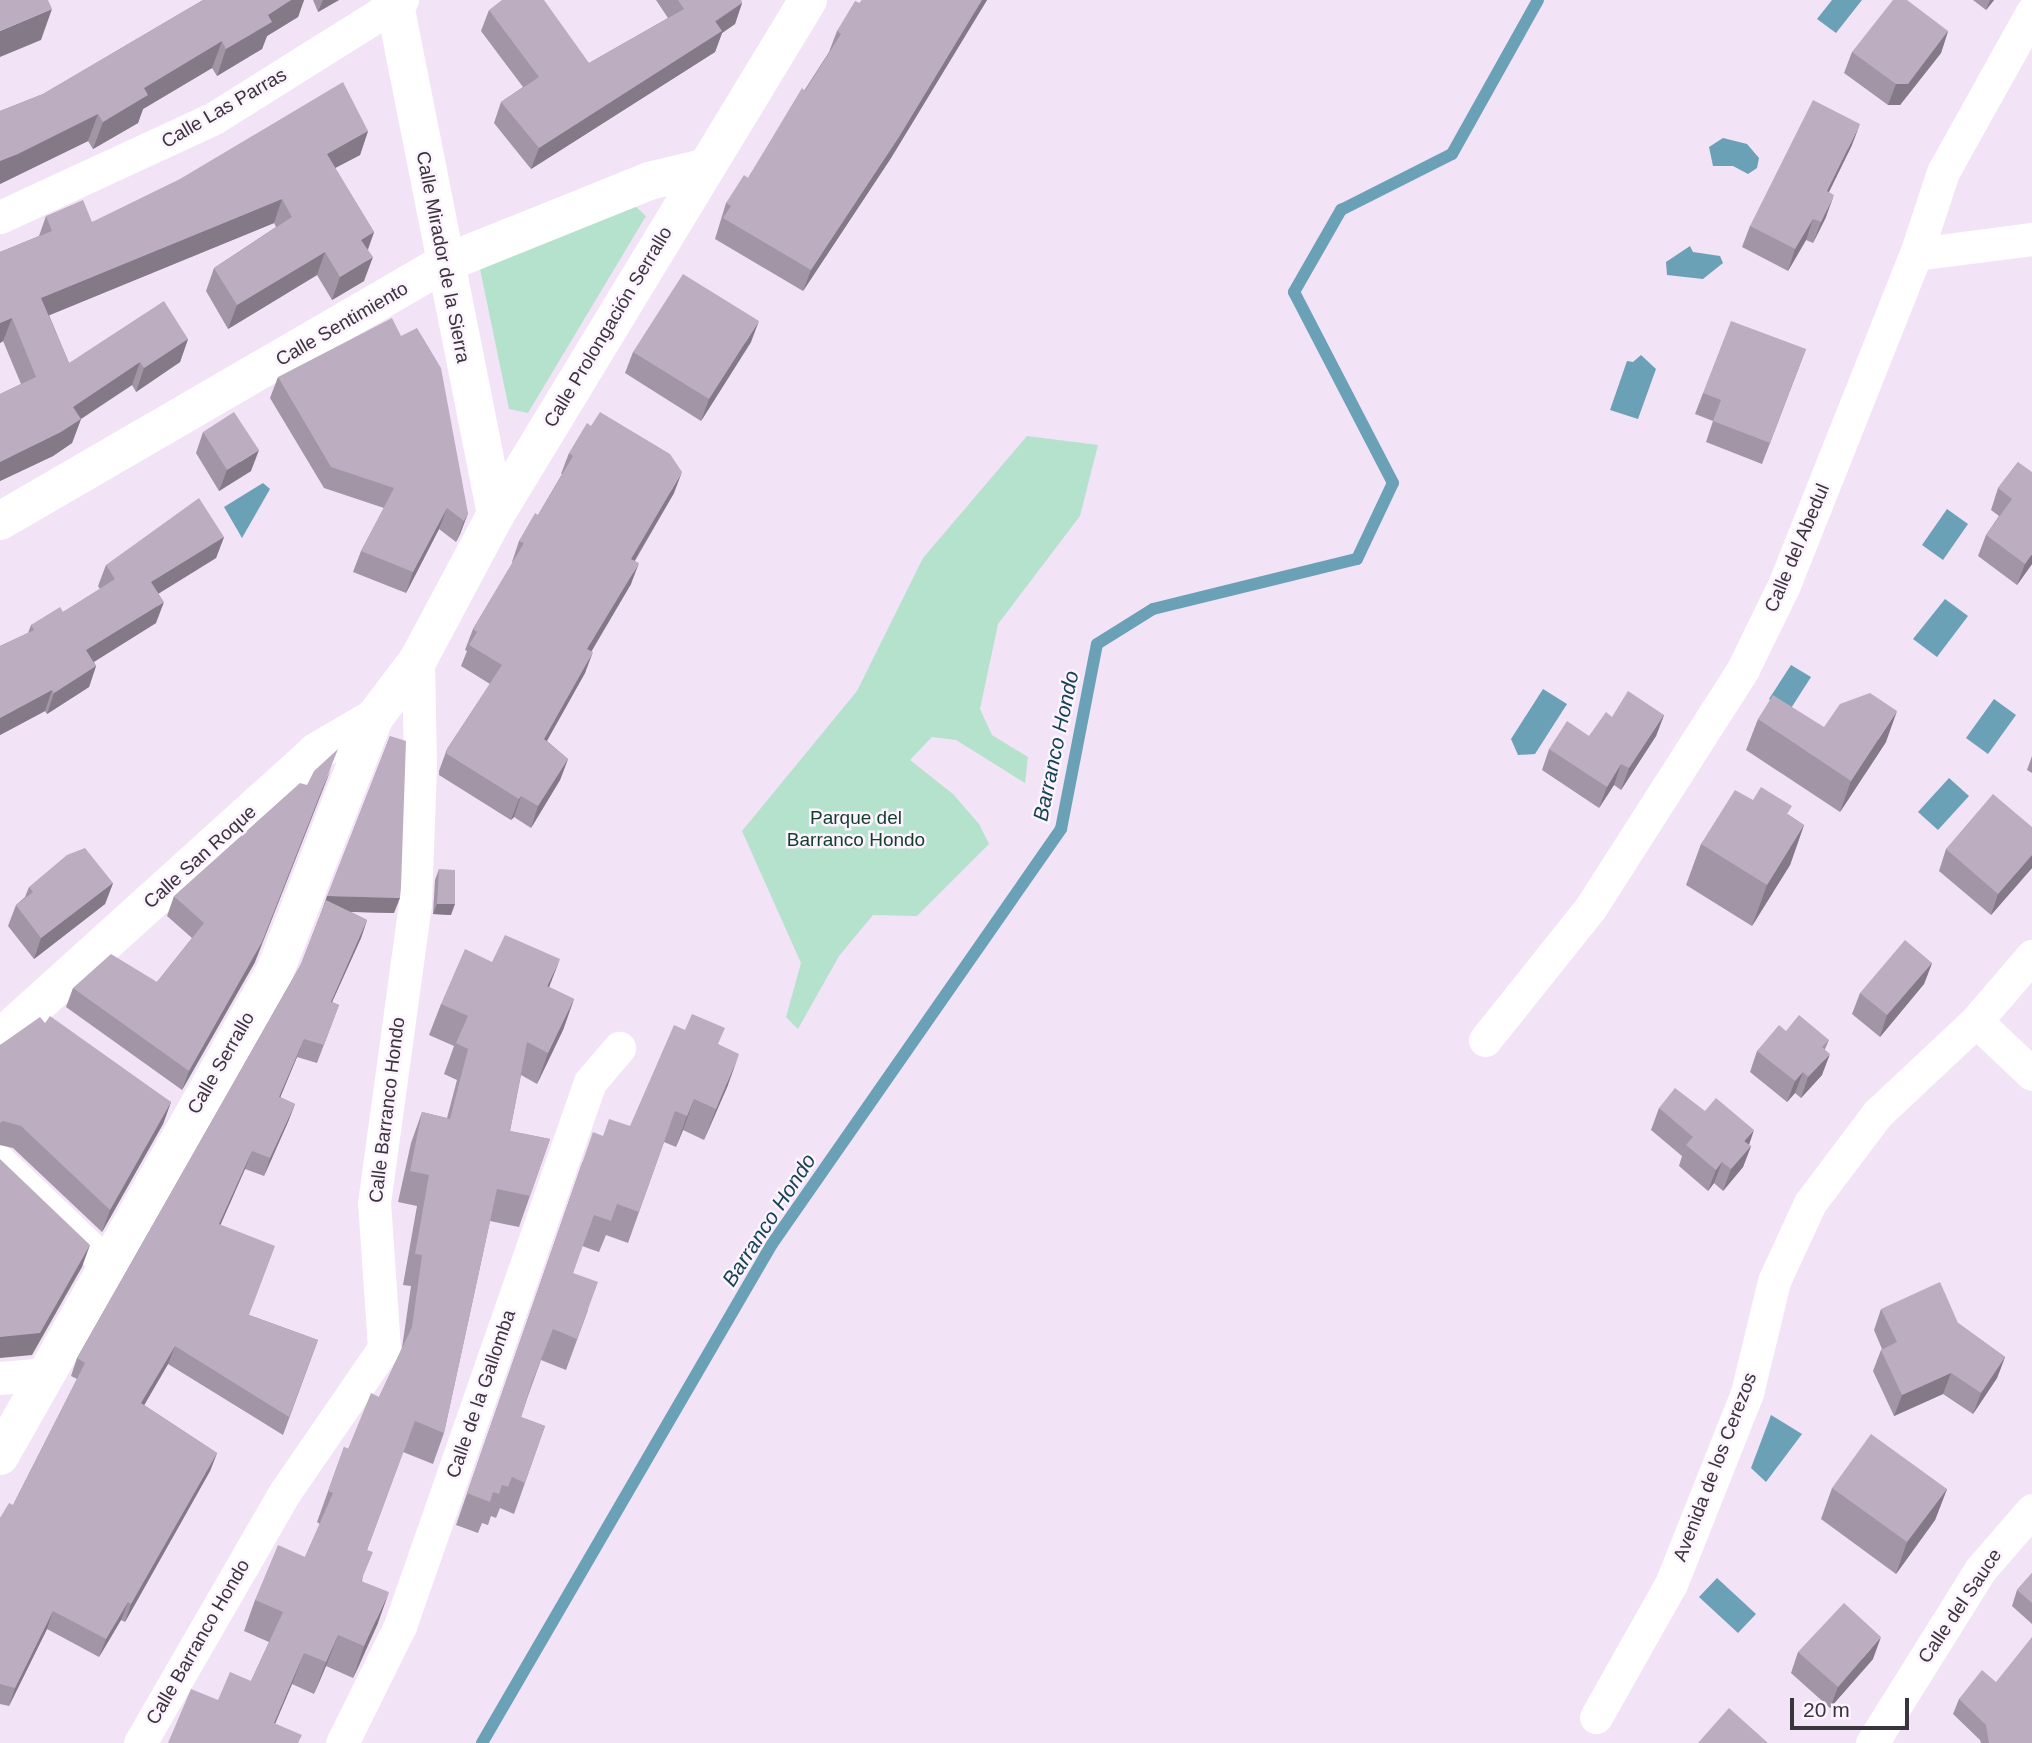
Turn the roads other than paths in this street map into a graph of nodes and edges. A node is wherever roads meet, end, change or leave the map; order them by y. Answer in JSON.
{"nodes":[{"id":1,"x":808,"y":0,"type":"edge"},
{"id":2,"x":397,"y":2,"type":"edge"},
{"id":3,"x":2032,"y":12,"type":"edge"},
{"id":4,"x":703,"y":168,"type":"junction"},
{"id":5,"x":0,"y":218,"type":"edge"},
{"id":6,"x":2032,"y":239,"type":"edge"},
{"id":7,"x":1916,"y":254,"type":"junction"},
{"id":8,"x":443,"y":264,"type":"junction"},
{"id":9,"x":496,"y":514,"type":"junction"},
{"id":10,"x":0,"y":521,"type":"edge"},
{"id":11,"x":418,"y":660,"type":"junction"},
{"id":12,"x":374,"y":718,"type":"junction"},
{"id":13,"x":2032,"y":957,"type":"edge"},
{"id":14,"x":1976,"y":1021,"type":"junction"},
{"id":15,"x":0,"y":1038,"type":"edge"},
{"id":16,"x":1485,"y":1040,"type":"dead end"},
{"id":17,"x":619,"y":1048,"type":"dead end"},
{"id":18,"x":2032,"y":1074,"type":"edge"},
{"id":19,"x":0,"y":1162,"type":"edge"},
{"id":20,"x":108,"y":1265,"type":"junction"},
{"id":21,"x":47,"y":1374,"type":"junction"},
{"id":22,"x":0,"y":1378,"type":"edge"},
{"id":23,"x":0,"y":1456,"type":"edge"},
{"id":24,"x":2032,"y":1510,"type":"edge"},
{"id":25,"x":1596,"y":1717,"type":"dead end"},
{"id":26,"x":140,"y":1743,"type":"edge"},
{"id":27,"x":342,"y":1743,"type":"edge"},
{"id":28,"x":1872,"y":1743,"type":"edge"}],
"edges":[{"from":1,"to":4,"type":"street","name":"Calle Prolongación Serrallo"},
{"from":2,"to":5,"type":"street","name":"Calle Las Parras"},
{"from":2,"to":8,"type":"street","name":"Calle Mirador de la Sierra"},
{"from":3,"to":7,"type":"street","name":"Calle del Abedul"},
{"from":4,"to":8,"type":"street","name":"Calle Sentimiento"},
{"from":4,"to":9,"type":"street","name":"Calle Prolongación Serrallo"},
{"from":6,"to":7,"type":"street"},
{"from":7,"to":16,"type":"street","name":"Calle del Abedul"},
{"from":8,"to":9,"type":"street","name":"Calle Mirador de la Sierra"},
{"from":8,"to":10,"type":"street","name":"Calle Sentimiento"},
{"from":9,"to":11,"type":"street","name":"Calle Prolongación Serrallo"},
{"from":11,"to":12,"type":"street","name":"Calle Serrallo"},
{"from":11,"to":26,"type":"street","name":"Calle Barranco Hondo"},
{"from":12,"to":15,"type":"street","name":"Calle San Roque"},
{"from":12,"to":20,"type":"street","name":"Calle Serrallo"},
{"from":13,"to":14,"type":"street","name":"Avenida de los Cerezos"},
{"from":14,"to":18,"type":"street"},
{"from":14,"to":25,"type":"street","name":"Avenida de los Cerezos"},
{"from":17,"to":27,"type":"street","name":"Calle de la Gallomba"},
{"from":19,"to":20,"type":"street"},
{"from":20,"to":21,"type":"street","name":"Calle Serrallo"},
{"from":21,"to":22,"type":"street"},
{"from":21,"to":23,"type":"street","name":"Calle Serrallo"},
{"from":24,"to":28,"type":"street","name":"Calle del Sauce"}]}
